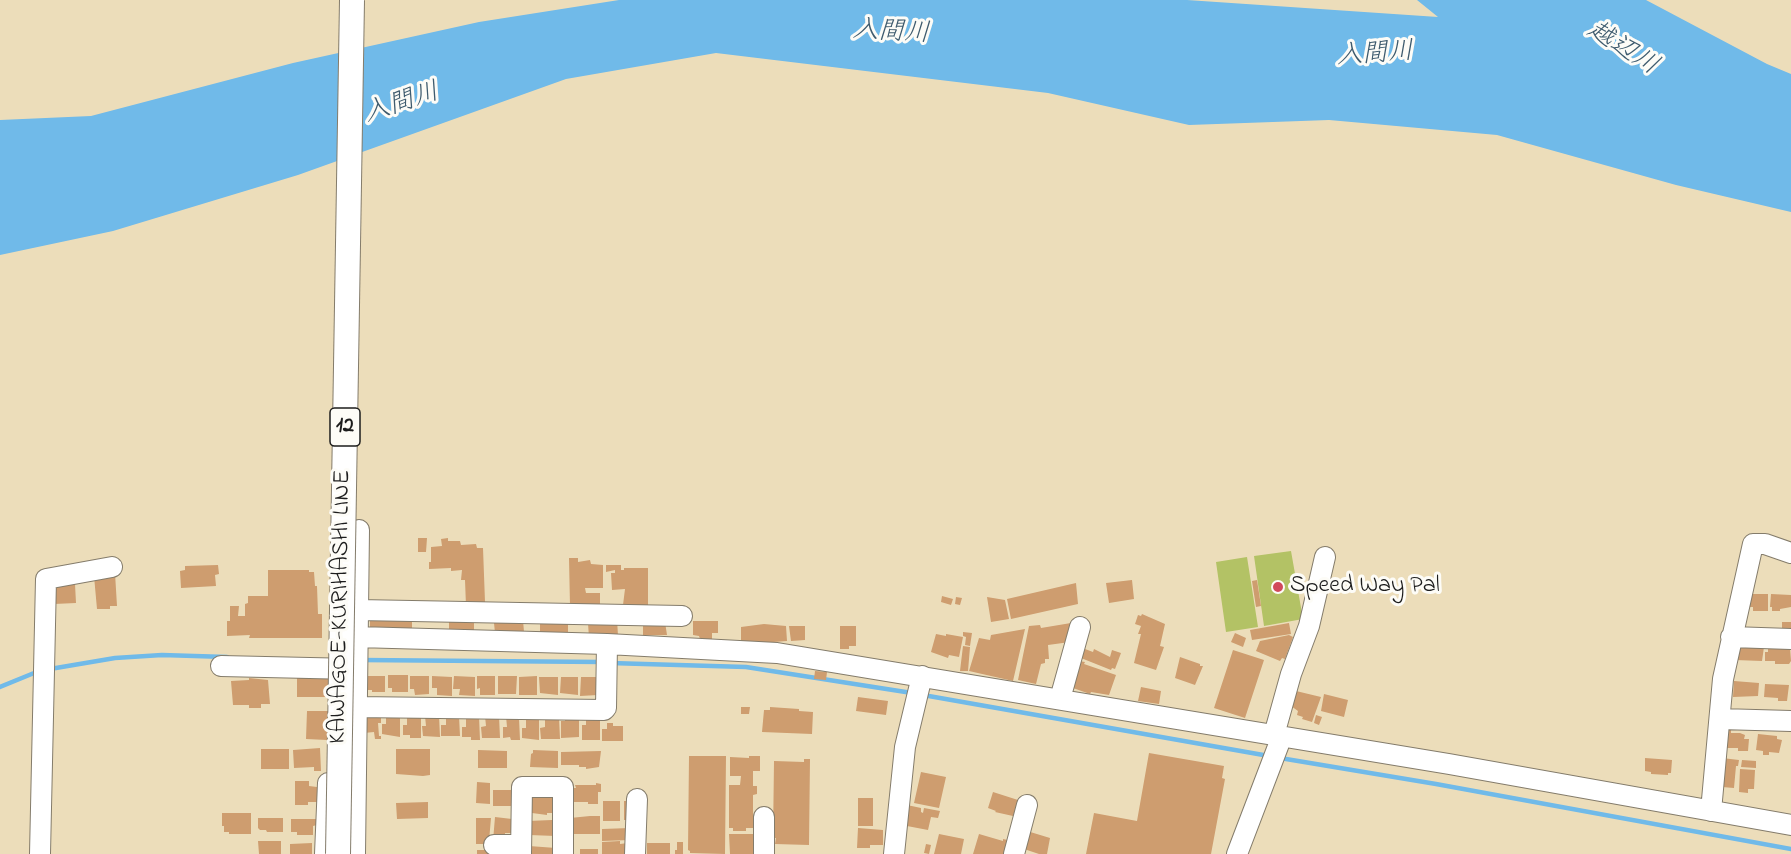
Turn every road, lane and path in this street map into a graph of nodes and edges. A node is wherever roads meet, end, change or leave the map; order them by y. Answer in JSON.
{"nodes":[{"id":1,"x":352,"y":0,"type":"edge"},
{"id":2,"x":359,"y":530,"type":"dead end"},
{"id":3,"x":1791,"y":554,"type":"edge"},
{"id":4,"x":1324,"y":557,"type":"dead end"},
{"id":5,"x":112,"y":567,"type":"dead end"},
{"id":6,"x":358,"y":610,"type":"junction"},
{"id":7,"x":682,"y":616,"type":"dead end"},
{"id":8,"x":1080,"y":627,"type":"dead end"},
{"id":9,"x":357,"y":637,"type":"junction"},
{"id":10,"x":1731,"y":637,"type":"junction"},
{"id":11,"x":1791,"y":639,"type":"edge"},
{"id":12,"x":607,"y":644,"type":"junction"},
{"id":13,"x":221,"y":666,"type":"dead end"},
{"id":14,"x":356,"y":669,"type":"junction"},
{"id":15,"x":922,"y":676,"type":"junction"},
{"id":16,"x":1060,"y":699,"type":"junction"},
{"id":17,"x":356,"y":707,"type":"junction"},
{"id":18,"x":1720,"y":719,"type":"junction"},
{"id":19,"x":1791,"y":721,"type":"edge"},
{"id":20,"x":1278,"y":735,"type":"junction"},
{"id":21,"x":357,"y":744,"type":"junction"},
{"id":22,"x":637,"y":799,"type":"dead end"},
{"id":23,"x":1028,"y":805,"type":"dead end"},
{"id":24,"x":1711,"y":811,"type":"junction"},
{"id":25,"x":764,"y":817,"type":"dead end"},
{"id":26,"x":1791,"y":825,"type":"edge"},
{"id":27,"x":494,"y":845,"type":"dead end"},
{"id":28,"x":521,"y":850,"type":"edge"},
{"id":29,"x":40,"y":854,"type":"edge"},
{"id":30,"x":325,"y":854,"type":"edge"},
{"id":31,"x":338,"y":854,"type":"edge"},
{"id":32,"x":355,"y":854,"type":"edge"},
{"id":33,"x":563,"y":854,"type":"edge"},
{"id":34,"x":635,"y":854,"type":"edge"},
{"id":35,"x":764,"y":854,"type":"edge"},
{"id":36,"x":894,"y":854,"type":"edge"},
{"id":37,"x":1014,"y":854,"type":"edge"},
{"id":38,"x":1237,"y":854,"type":"edge"}],
"edges":[{"from":1,"to":31,"type":"main road","name":"KAWAGOE-KURIHASHI LINE","number":"12","bridge":true},
{"from":2,"to":6,"type":"street"},
{"from":3,"to":10,"type":"street"},
{"from":4,"to":20,"type":"street"},
{"from":5,"to":29,"type":"street"},
{"from":6,"to":7,"type":"street"},
{"from":6,"to":9,"type":"street"},
{"from":8,"to":16,"type":"street"},
{"from":9,"to":12,"type":"street"},
{"from":9,"to":14,"type":"street"},
{"from":10,"to":11,"type":"street"},
{"from":10,"to":18,"type":"street"},
{"from":12,"to":15,"type":"street"},
{"from":12,"to":17,"type":"street"},
{"from":13,"to":14,"type":"street"},
{"from":14,"to":17,"type":"street"},
{"from":15,"to":16,"type":"street"},
{"from":15,"to":36,"type":"street"},
{"from":16,"to":20,"type":"street"},
{"from":17,"to":21,"type":"street"},
{"from":18,"to":19,"type":"street"},
{"from":18,"to":24,"type":"street"},
{"from":20,"to":24,"type":"street"},
{"from":20,"to":38,"type":"street"},
{"from":21,"to":30,"type":"street"},
{"from":21,"to":32,"type":"street"},
{"from":22,"to":34,"type":"street"},
{"from":23,"to":37,"type":"street"},
{"from":24,"to":26,"type":"street"},
{"from":25,"to":35,"type":"street"},
{"from":27,"to":28,"type":"street"},
{"from":28,"to":33,"type":"street"}]}
